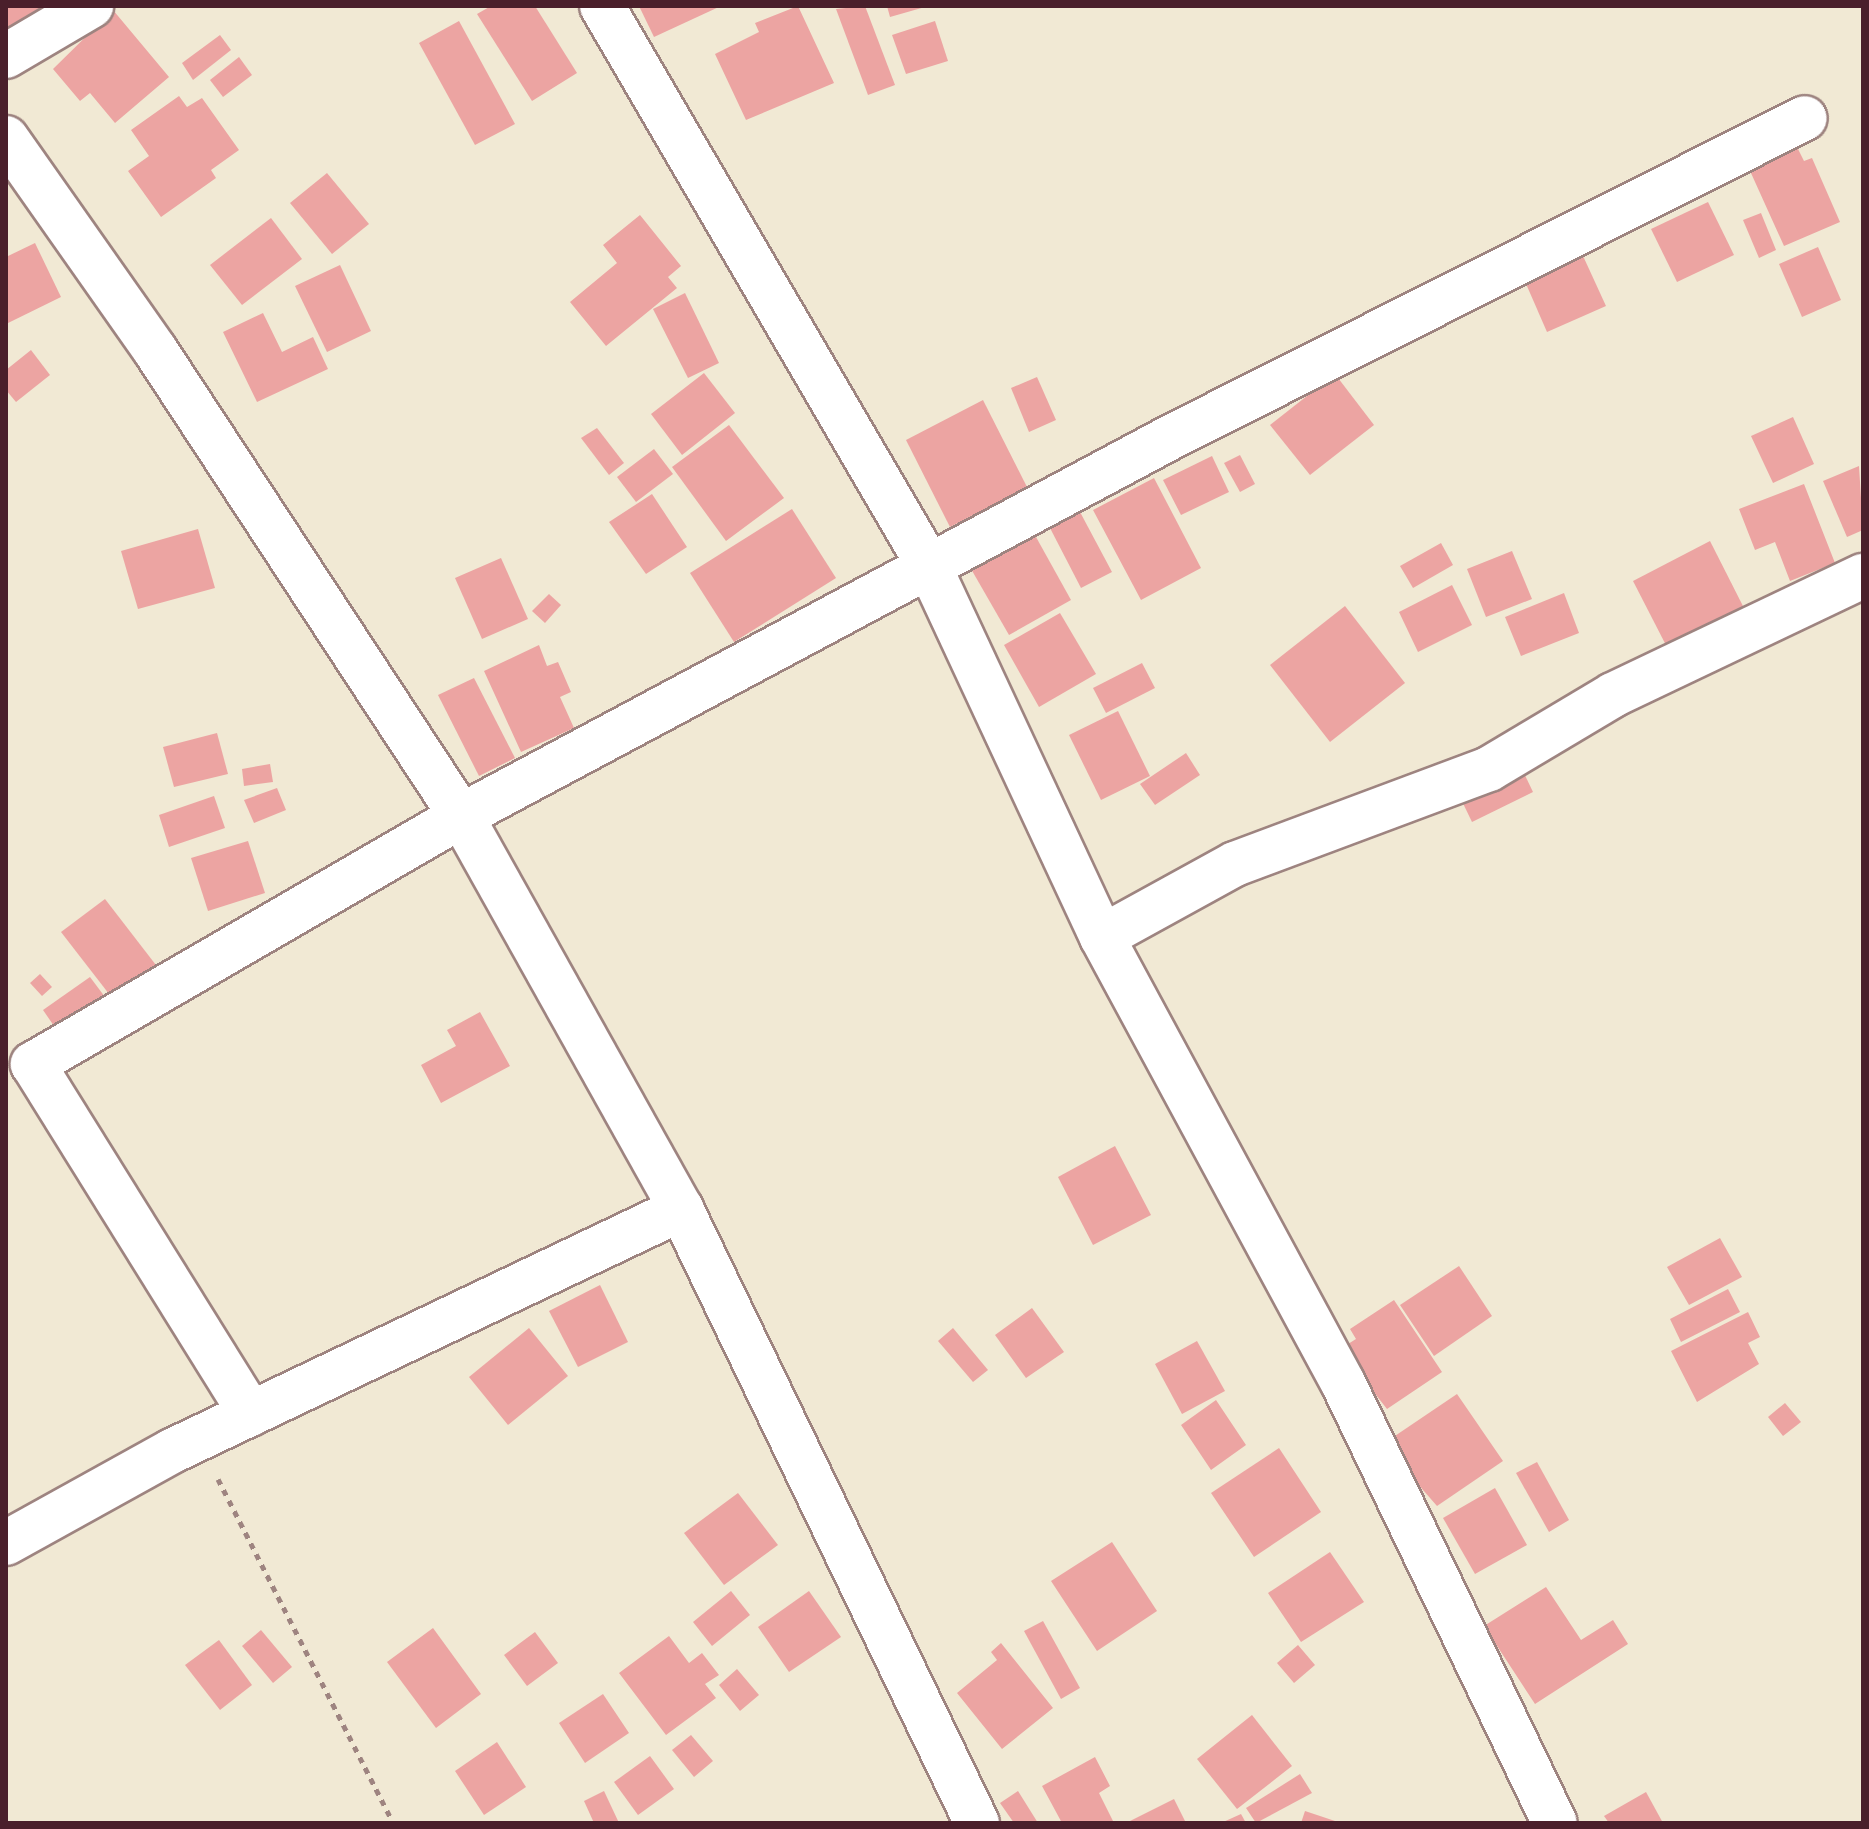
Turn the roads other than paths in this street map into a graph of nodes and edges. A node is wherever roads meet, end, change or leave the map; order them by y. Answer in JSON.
{"nodes":[{"id":1,"x":91,"y":6,"type":"edge"},
{"id":2,"x":602,"y":6,"type":"edge"},
{"id":3,"x":6,"y":56,"type":"edge"},
{"id":4,"x":1805,"y":118,"type":"dead end"},
{"id":5,"x":6,"y":138,"type":"edge"},
{"id":6,"x":929,"y":566,"type":"junction"},
{"id":7,"x":1863,"y":576,"type":"edge"},
{"id":8,"x":461,"y":816,"type":"junction"},
{"id":9,"x":1102,"y":937,"type":"junction"},
{"id":10,"x":681,"y":1209,"type":"junction"},
{"id":11,"x":251,"y":1414,"type":"junction"},
{"id":12,"x":6,"y":1543,"type":"edge"},
{"id":13,"x":977,"y":1823,"type":"edge"},
{"id":14,"x":1555,"y":1823,"type":"edge"}],
"edges":[{"from":1,"to":3,"type":"street"},
{"from":2,"to":6,"type":"street"},
{"from":4,"to":6,"type":"street"},
{"from":5,"to":8,"type":"street"},
{"from":6,"to":8,"type":"street"},
{"from":6,"to":9,"type":"street"},
{"from":7,"to":9,"type":"street"},
{"from":8,"to":10,"type":"street"},
{"from":8,"to":11,"type":"street"},
{"from":9,"to":14,"type":"street"},
{"from":10,"to":11,"type":"street"},
{"from":10,"to":13,"type":"street"},
{"from":11,"to":12,"type":"street"}]}
